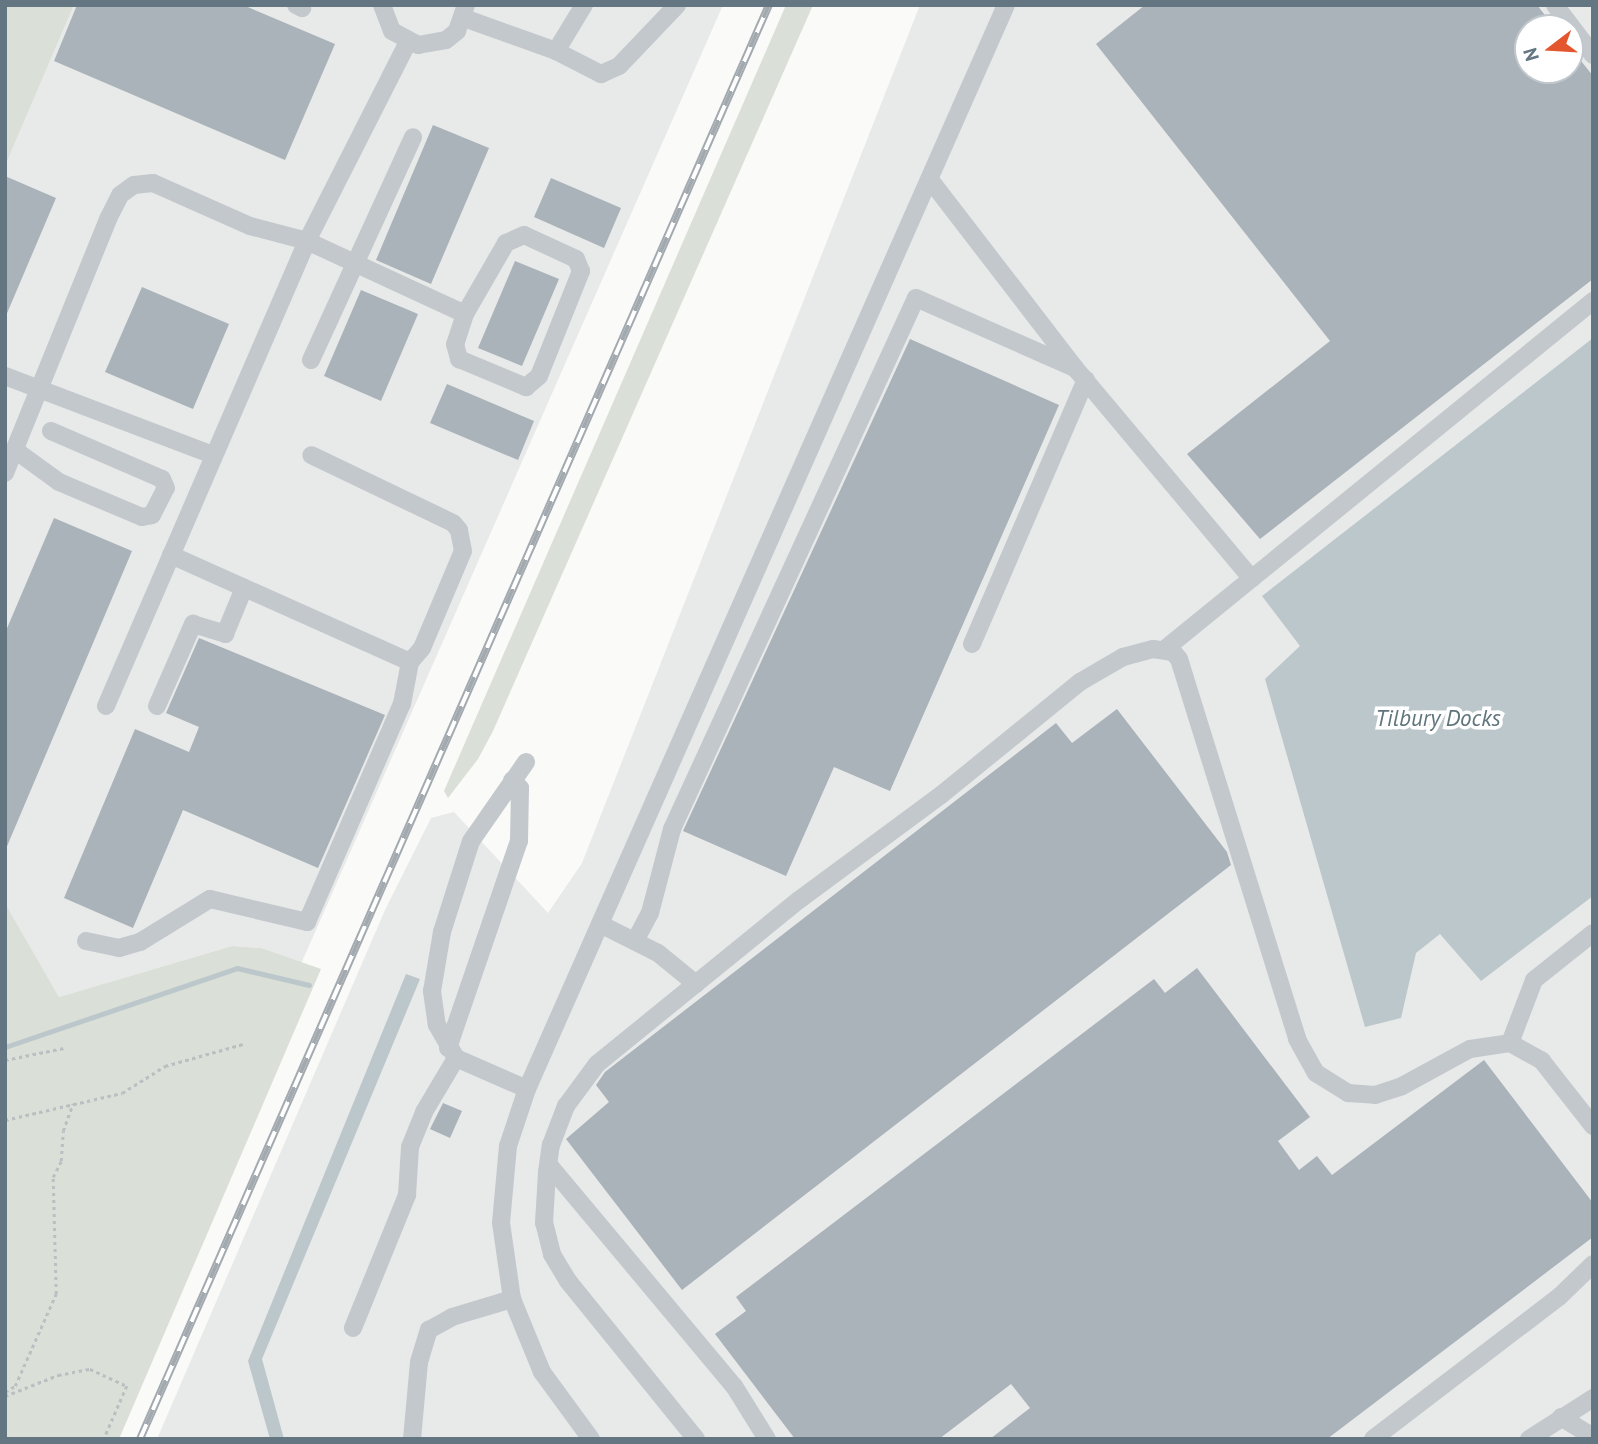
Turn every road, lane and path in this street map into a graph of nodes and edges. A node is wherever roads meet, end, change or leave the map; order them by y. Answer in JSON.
{"nodes":[{"id":1,"x":584,"y":5,"type":"edge"},
{"id":2,"x":677,"y":5,"type":"edge"},
{"id":3,"x":1006,"y":5,"type":"edge"},
{"id":4,"x":1555,"y":5,"type":"edge"},
{"id":5,"x":379,"y":6,"type":"edge"},
{"id":6,"x":465,"y":12,"type":"edge"},
{"id":7,"x":408,"y":42,"type":"junction"},
{"id":8,"x":561,"y":54,"type":"junction"},
{"id":9,"x":1593,"y":55,"type":"edge"},
{"id":10,"x":413,"y":137,"type":"dead end"},
{"id":11,"x":931,"y":181,"type":"junction"},
{"id":12,"x":307,"y":241,"type":"junction"},
{"id":13,"x":357,"y":266,"type":"junction"},
{"id":14,"x":1593,"y":301,"type":"edge"},
{"id":15,"x":465,"y":314,"type":"junction"},
{"id":16,"x":311,"y":360,"type":"dead end"},
{"id":17,"x":1081,"y":374,"type":"junction"},
{"id":18,"x":5,"y":376,"type":"edge"},
{"id":19,"x":39,"y":389,"type":"junction"},
{"id":20,"x":51,"y":431,"type":"dead end"},
{"id":21,"x":15,"y":450,"type":"junction"},
{"id":22,"x":213,"y":455,"type":"junction"},
{"id":23,"x":311,"y":455,"type":"dead end"},
{"id":24,"x":5,"y":473,"type":"edge"},
{"id":25,"x":172,"y":555,"type":"junction"},
{"id":26,"x":1252,"y":579,"type":"junction"},
{"id":27,"x":244,"y":588,"type":"junction"},
{"id":28,"x":972,"y":644,"type":"dead end"},
{"id":29,"x":1165,"y":649,"type":"junction"},
{"id":30,"x":410,"y":662,"type":"junction"},
{"id":31,"x":106,"y":706,"type":"dead end"},
{"id":32,"x":157,"y":706,"type":"dead end"},
{"id":33,"x":526,"y":762,"type":"dead end"},
{"id":34,"x":512,"y":780,"type":"junction"},
{"id":35,"x":651,"y":807,"type":"junction"},
{"id":36,"x":672,"y":829,"type":"junction"},
{"id":37,"x":600,"y":924,"type":"junction"},
{"id":38,"x":1593,"y":933,"type":"edge"},
{"id":39,"x":86,"y":941,"type":"dead end"},
{"id":40,"x":635,"y":941,"type":"junction"},
{"id":41,"x":696,"y":984,"type":"junction"},
{"id":42,"x":243,"y":1044,"type":"dead end"},
{"id":43,"x":1510,"y":1044,"type":"junction"},
{"id":44,"x":64,"y":1048,"type":"dead end"},
{"id":45,"x":452,"y":1053,"type":"junction"},
{"id":46,"x":5,"y":1060,"type":"edge"},
{"id":47,"x":527,"y":1089,"type":"junction"},
{"id":48,"x":73,"y":1104,"type":"junction"},
{"id":49,"x":5,"y":1121,"type":"edge"},
{"id":50,"x":1593,"y":1126,"type":"edge"},
{"id":51,"x":549,"y":1165,"type":"junction"},
{"id":52,"x":1593,"y":1264,"type":"edge"},
{"id":53,"x":512,"y":1299,"type":"junction"},
{"id":54,"x":353,"y":1328,"type":"dead end"},
{"id":55,"x":5,"y":1394,"type":"edge"},
{"id":56,"x":1593,"y":1398,"type":"edge"},
{"id":57,"x":1562,"y":1417,"type":"junction"},
{"id":58,"x":1593,"y":1437,"type":"edge"},
{"id":59,"x":104,"y":1439,"type":"edge"},
{"id":60,"x":412,"y":1439,"type":"edge"},
{"id":61,"x":591,"y":1439,"type":"edge"},
{"id":62,"x":696,"y":1439,"type":"edge"},
{"id":63,"x":767,"y":1439,"type":"edge"},
{"id":64,"x":1373,"y":1439,"type":"edge"},
{"id":65,"x":1529,"y":1439,"type":"edge"}],
"edges":[{"from":1,"to":8,"type":"street"},
{"from":2,"to":8,"type":"street"},
{"from":3,"to":11,"type":"street"},
{"from":4,"to":9,"type":"street"},
{"from":5,"to":7,"type":"street"},
{"from":6,"to":7,"type":"street"},
{"from":6,"to":8,"type":"street"},
{"from":7,"to":12,"type":"street"},
{"from":10,"to":13,"type":"street"},
{"from":11,"to":17,"type":"street"},
{"from":11,"to":35,"type":"street"},
{"from":12,"to":13,"type":"street"},
{"from":12,"to":19,"type":"street"},
{"from":12,"to":22,"type":"street"},
{"from":13,"to":15,"type":"street"},
{"from":13,"to":16,"type":"street"},
{"from":14,"to":26,"type":"street"},
{"from":15,"to":15,"type":"street"},
{"from":17,"to":26,"type":"street"},
{"from":17,"to":28,"type":"street"},
{"from":17,"to":36,"type":"street"},
{"from":18,"to":19,"type":"street"},
{"from":19,"to":21,"type":"street"},
{"from":19,"to":22,"type":"street"},
{"from":20,"to":21,"type":"street"},
{"from":21,"to":24,"type":"street"},
{"from":22,"to":25,"type":"street"},
{"from":23,"to":30,"type":"street"},
{"from":25,"to":27,"type":"street"},
{"from":25,"to":31,"type":"street"},
{"from":26,"to":29,"type":"street"},
{"from":27,"to":30,"type":"street"},
{"from":27,"to":32,"type":"street"},
{"from":29,"to":41,"type":"street"},
{"from":29,"to":43,"type":"street"},
{"from":30,"to":39,"type":"street"},
{"from":33,"to":34,"type":"street"},
{"from":34,"to":45,"type":"street"},
{"from":34,"to":45,"type":"street"},
{"from":35,"to":36,"type":"street"},
{"from":35,"to":37,"type":"street"},
{"from":36,"to":40,"type":"street"},
{"from":37,"to":40,"type":"street"},
{"from":37,"to":47,"type":"street"},
{"from":38,"to":43,"type":"street"},
{"from":40,"to":41,"type":"street"},
{"from":41,"to":51,"type":"street"},
{"from":42,"to":48,"type":"path"},
{"from":43,"to":50,"type":"street"},
{"from":44,"to":46,"type":"path"},
{"from":45,"to":47,"type":"street"},
{"from":45,"to":54,"type":"street"},
{"from":47,"to":53,"type":"street"},
{"from":48,"to":49,"type":"path"},
{"from":48,"to":55,"type":"path"},
{"from":51,"to":62,"type":"street"},
{"from":51,"to":63,"type":"street"},
{"from":52,"to":64,"type":"street"},
{"from":53,"to":60,"type":"street"},
{"from":53,"to":61,"type":"street"},
{"from":55,"to":59,"type":"path"},
{"from":56,"to":57,"type":"street"},
{"from":57,"to":58,"type":"street"},
{"from":57,"to":65,"type":"street"}]}
